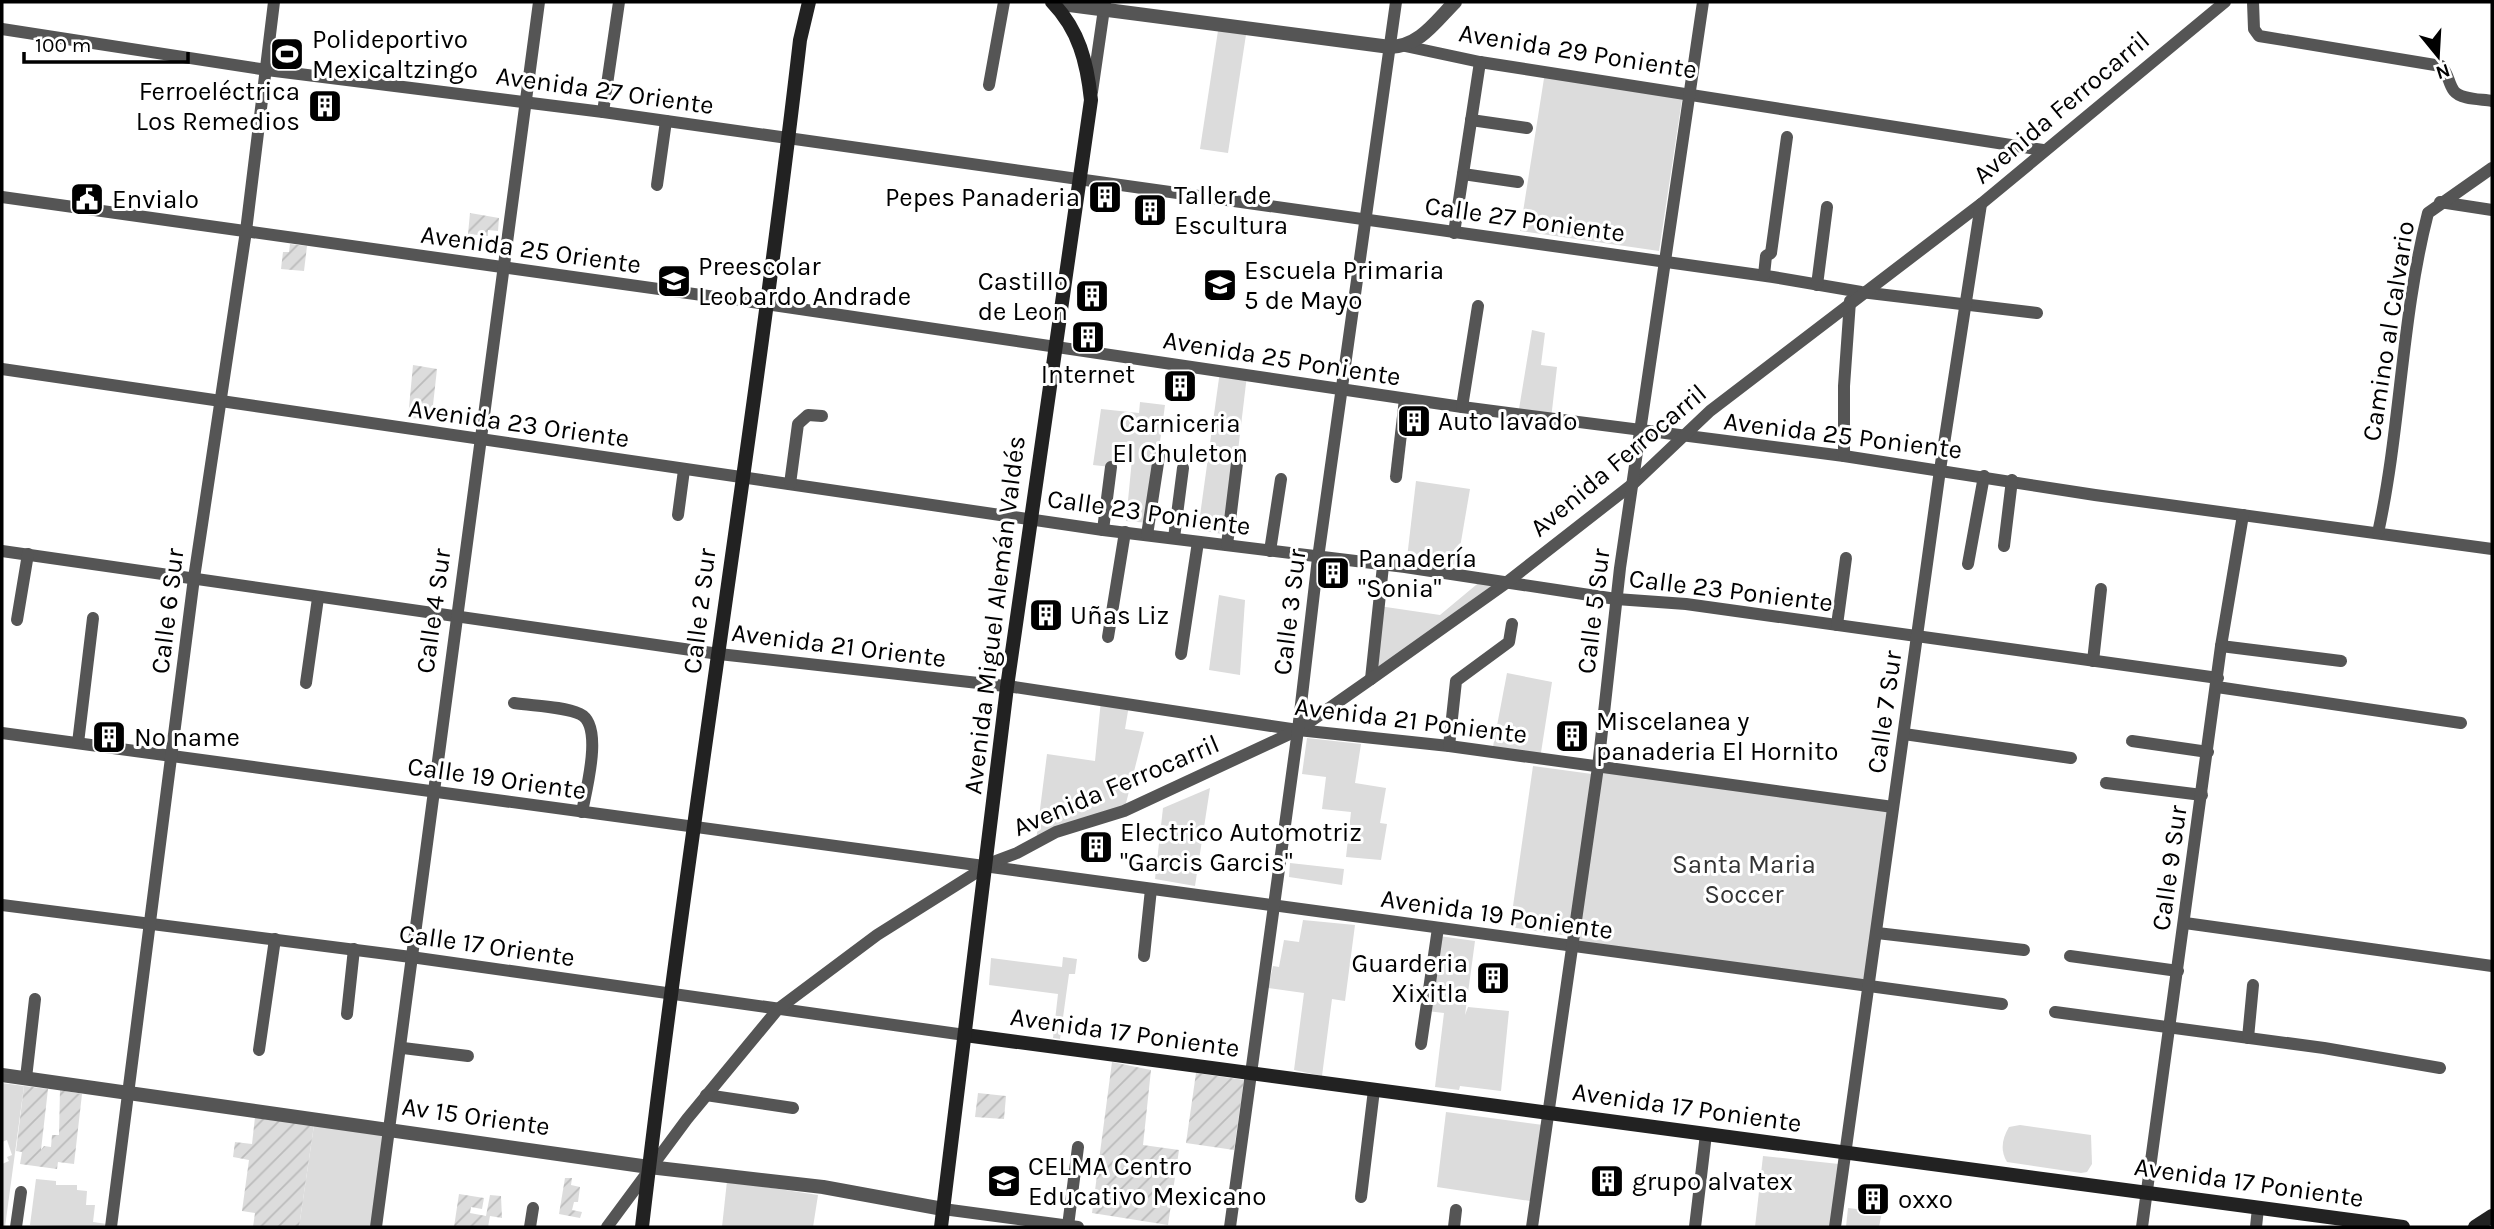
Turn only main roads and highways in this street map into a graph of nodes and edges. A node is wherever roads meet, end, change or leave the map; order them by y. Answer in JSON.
{"nodes":[{"id":1,"x":808,"y":2,"type":"edge"},
{"id":2,"x":1050,"y":2,"type":"edge"},
{"id":3,"x":965,"y":1035,"type":"junction"},
{"id":4,"x":2492,"y":1216,"type":"edge"},
{"id":5,"x":2374,"y":1225,"type":"edge"},
{"id":6,"x":642,"y":1227,"type":"edge"},
{"id":7,"x":941,"y":1227,"type":"edge"},
{"id":8,"x":2403,"y":1227,"type":"edge"},
{"id":9,"x":2475,"y":1227,"type":"edge"}],
"edges":[{"from":1,"to":6,"type":"main road","name":"Calle 2 Sur"},
{"from":2,"to":3,"type":"main road","name":"Avenida Miguel Alemán Valdés"},
{"from":3,"to":5,"type":"main road","name":"Avenida 17 Poniente"},
{"from":3,"to":7,"type":"main road","name":"Avenida Miguel Alemán Valdés"},
{"from":4,"to":9,"type":"main road"},
{"from":5,"to":8,"type":"main road","name":"Avenida 17 Poniente"}]}
